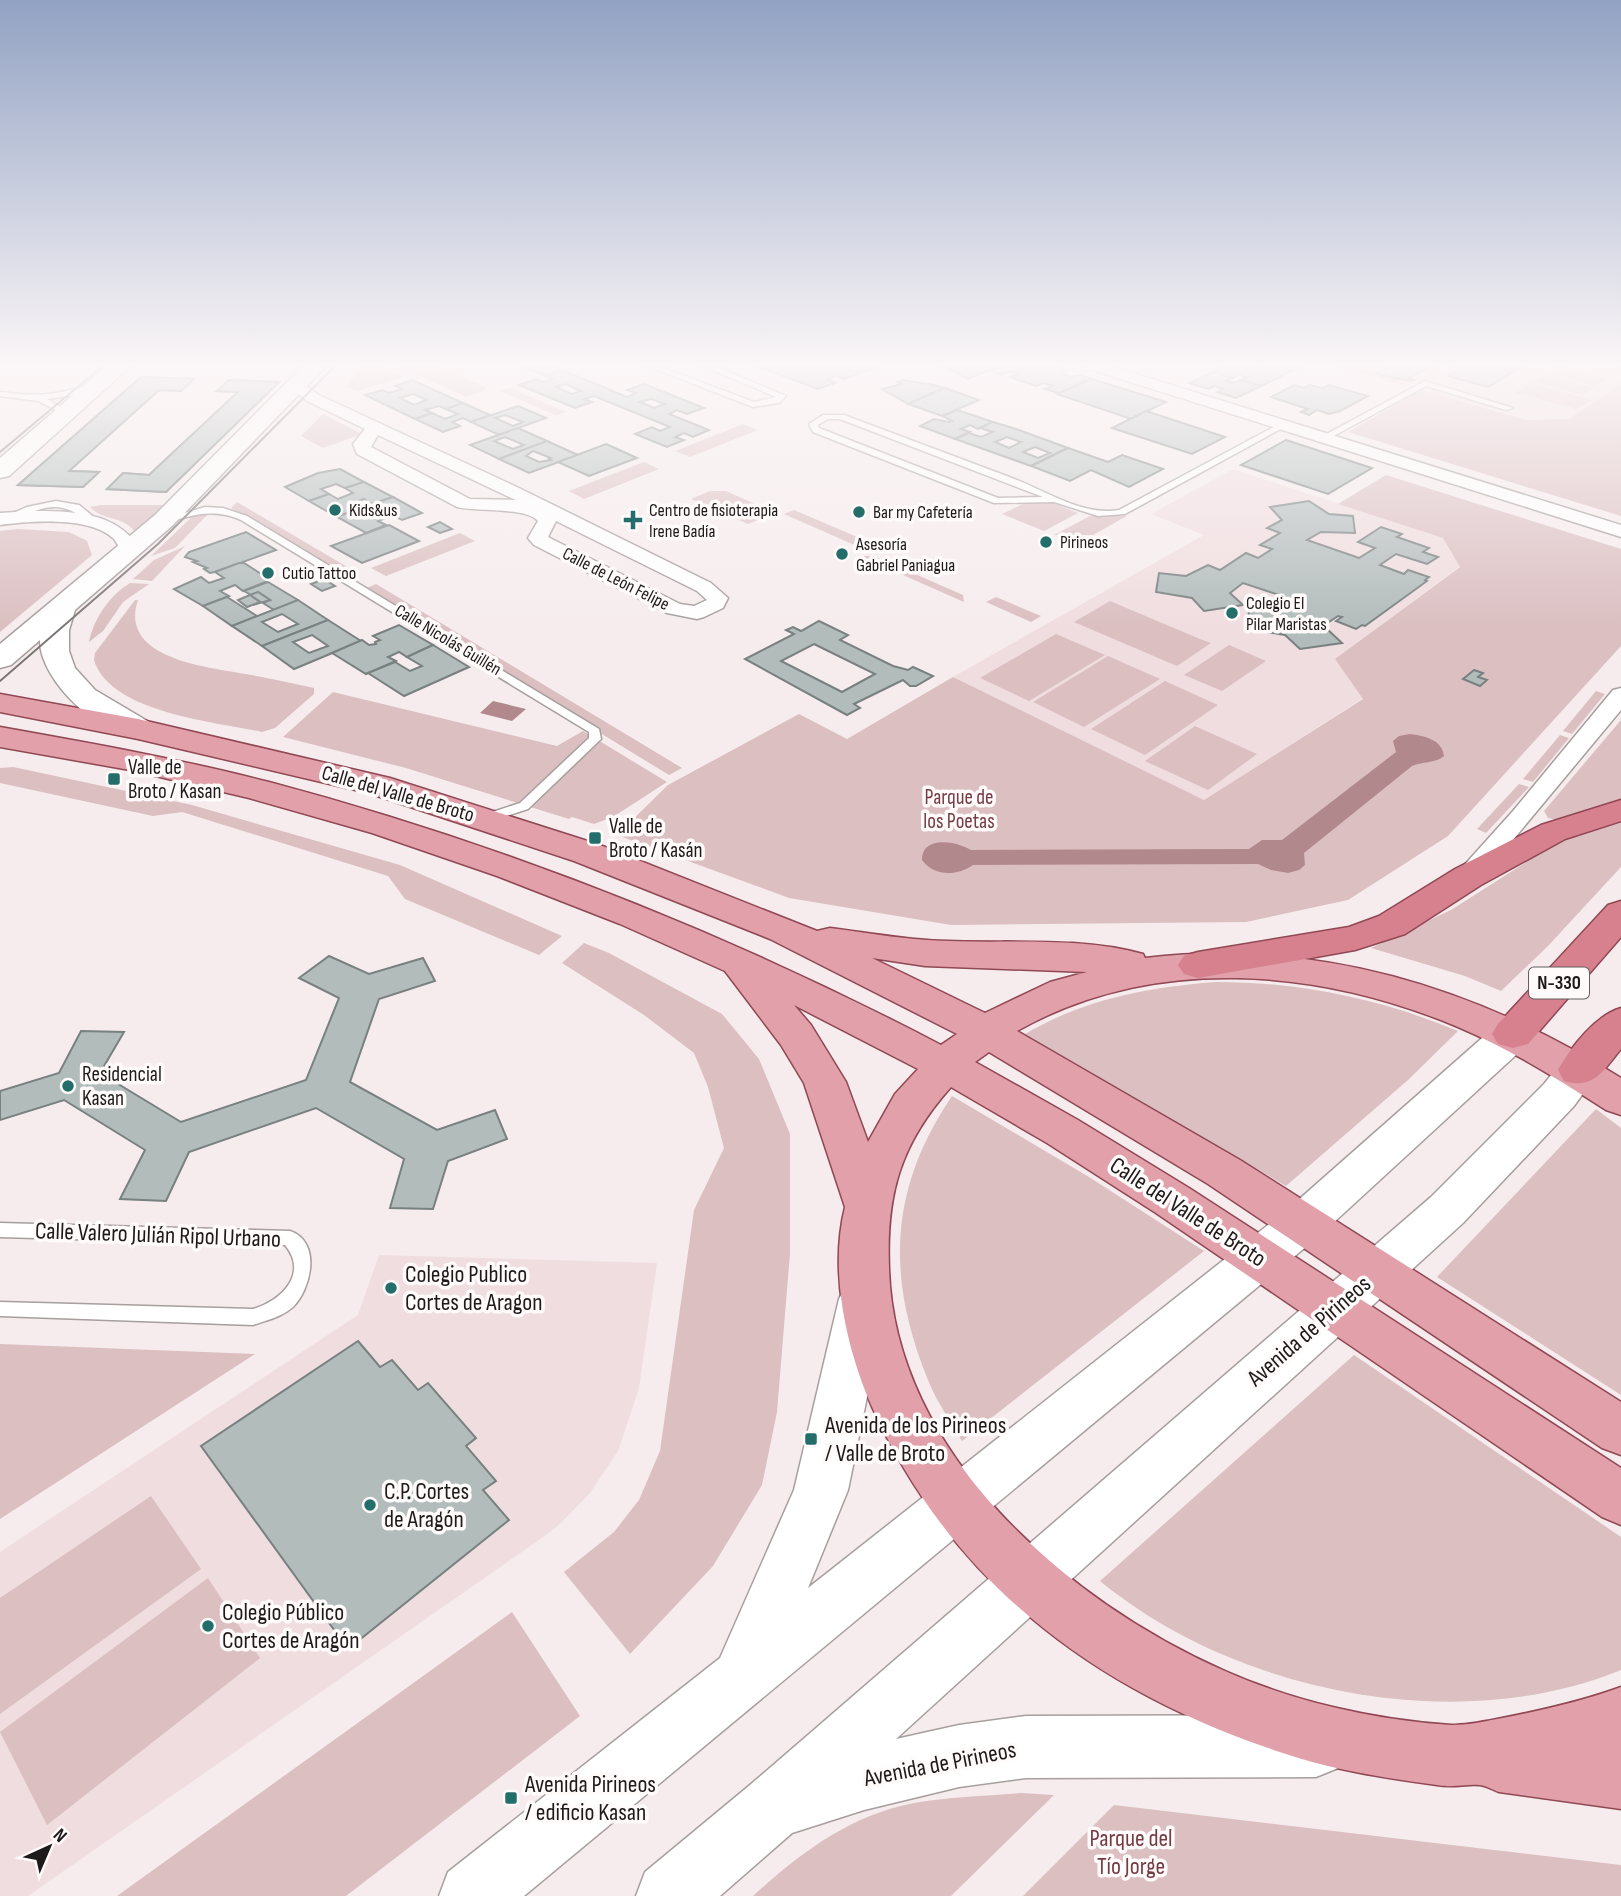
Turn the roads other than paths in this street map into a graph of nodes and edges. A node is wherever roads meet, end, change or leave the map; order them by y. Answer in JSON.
{"nodes":[{"id":1,"x":21,"y":452,"type":"edge"},
{"id":2,"x":235,"y":452,"type":"edge"},
{"id":3,"x":368,"y":452,"type":"edge"},
{"id":4,"x":430,"y":452,"type":"edge"},
{"id":5,"x":877,"y":452,"type":"edge"},
{"id":6,"x":935,"y":452,"type":"edge"},
{"id":7,"x":1233,"y":452,"type":"edge"},
{"id":8,"x":1374,"y":452,"type":"edge"},
{"id":9,"x":0,"y":471,"type":"edge"},
{"id":10,"x":1011,"y":481,"type":"junction"},
{"id":11,"x":502,"y":488,"type":"junction"},
{"id":12,"x":1058,"y":499,"type":"junction"},
{"id":13,"x":1011,"y":501,"type":"junction"},
{"id":14,"x":495,"y":505,"type":"junction"},
{"id":15,"x":3,"y":518,"type":"edge"},
{"id":16,"x":163,"y":520,"type":"junction"},
{"id":17,"x":95,"y":522,"type":"junction"},
{"id":18,"x":585,"y":530,"type":"junction"},
{"id":19,"x":543,"y":531,"type":"junction"},
{"id":20,"x":1621,"y":531,"type":"edge"},
{"id":21,"x":129,"y":548,"type":"junction"},
{"id":22,"x":62,"y":607,"type":"junction"},
{"id":23,"x":0,"y":659,"type":"edge"},
{"id":24,"x":1621,"y":695,"type":"edge"},
{"id":25,"x":0,"y":703,"type":"edge"},
{"id":26,"x":138,"y":729,"type":"junction"},
{"id":27,"x":0,"y":737,"type":"edge"},
{"id":28,"x":1621,"y":810,"type":"edge"},
{"id":29,"x":484,"y":819,"type":"junction"},
{"id":30,"x":1468,"y":877,"type":"junction"},
{"id":31,"x":1621,"y":913,"type":"edge"},
{"id":32,"x":783,"y":930,"type":"junction"},
{"id":33,"x":735,"y":960,"type":"junction"},
{"id":34,"x":1198,"y":965,"type":"junction"},
{"id":35,"x":1158,"y":968,"type":"junction"},
{"id":36,"x":1621,"y":1022,"type":"edge"},
{"id":37,"x":984,"y":1030,"type":"junction"},
{"id":38,"x":1513,"y":1034,"type":"junction"},
{"id":39,"x":943,"y":1063,"type":"junction"},
{"id":40,"x":1579,"y":1070,"type":"junction"},
{"id":41,"x":1621,"y":1099,"type":"edge"},
{"id":42,"x":867,"y":1204,"type":"junction"},
{"id":43,"x":1303,"y":1223,"type":"junction"},
{"id":44,"x":0,"y":1230,"type":"edge"},
{"id":45,"x":1259,"y":1258,"type":"junction"},
{"id":46,"x":1377,"y":1272,"type":"junction"},
{"id":47,"x":864,"y":1294,"type":"junction"},
{"id":48,"x":1335,"y":1308,"type":"junction"},
{"id":49,"x":0,"y":1310,"type":"edge"},
{"id":50,"x":1621,"y":1431,"type":"edge"},
{"id":51,"x":1621,"y":1499,"type":"edge"},
{"id":52,"x":957,"y":1504,"type":"junction"},
{"id":53,"x":1028,"y":1579,"type":"junction"},
{"id":54,"x":741,"y":1678,"type":"junction"},
{"id":55,"x":1621,"y":1718,"type":"edge"},
{"id":56,"x":1364,"y":1745,"type":"junction"},
{"id":57,"x":1458,"y":1756,"type":"junction"},
{"id":58,"x":1621,"y":1777,"type":"edge"},
{"id":59,"x":773,"y":1808,"type":"junction"},
{"id":60,"x":472,"y":1896,"type":"edge"},
{"id":61,"x":669,"y":1896,"type":"edge"}],
"edges":[{"from":1,"to":9,"type":"main road"},
{"from":2,"to":16,"type":"main road"},
{"from":3,"to":14,"type":"street","name":"Calle de León Felipe"},
{"from":4,"to":11,"type":"street","name":"Calle de León Felipe"},
{"from":5,"to":13,"type":"lane"},
{"from":6,"to":10,"type":"lane"},
{"from":7,"to":12,"type":"lane"},
{"from":8,"to":20,"type":"street"},
{"from":10,"to":12,"type":"lane"},
{"from":10,"to":13,"type":"lane"},
{"from":11,"to":14,"type":"street"},
{"from":11,"to":18,"type":"street","name":"Calle de León Felipe"},
{"from":12,"to":13,"type":"lane"},
{"from":14,"to":19,"type":"street","name":"Calle de León Felipe"},
{"from":15,"to":17,"type":"street"},
{"from":15,"to":17,"type":"lane"},
{"from":16,"to":21,"type":"main road"},
{"from":16,"to":29,"type":"lane","name":"Calle Nicolás Guillén"},
{"from":17,"to":21,"type":"street"},
{"from":18,"to":19,"type":"street","name":"Calle de León Felipe"},
{"from":18,"to":19,"type":"street","name":"Calle de León Felipe"},
{"from":21,"to":22,"type":"main road"},
{"from":22,"to":23,"type":"main road"},
{"from":22,"to":26,"type":"main road"},
{"from":24,"to":30,"type":"street"},
{"from":25,"to":26,"type":"main road","name":"Calle del Valle de Broto"},
{"from":26,"to":29,"type":"main road","name":"Calle del Valle de Broto"},
{"from":27,"to":33,"type":"main road","name":"Calle del Valle de Broto"},
{"from":28,"to":30,"type":"highway"},
{"from":29,"to":32,"type":"main road","name":"Calle del Valle de Broto"},
{"from":30,"to":34,"type":"highway"},
{"from":31,"to":38,"type":"highway","number":"N-330"},
{"from":32,"to":35,"type":"main road","name":"Calle del Valle de Broto"},
{"from":32,"to":37,"type":"main road","name":"Calle del Valle de Broto"},
{"from":33,"to":39,"type":"main road","name":"Calle del Valle de Broto"},
{"from":33,"to":42,"type":"main road","name":"Calle del Valle de Broto"},
{"from":34,"to":35,"type":"main road","name":"Avenida de Pirineos"},
{"from":34,"to":38,"type":"main road","name":"Avenida de Pirineos"},
{"from":35,"to":37,"type":"main road","name":"Avenida de Pirineos"},
{"from":36,"to":40,"type":"highway"},
{"from":37,"to":39,"type":"main road","name":"Avenida de Pirineos"},
{"from":37,"to":43,"type":"main road","name":"Calle del Valle de Broto"},
{"from":38,"to":40,"type":"main road","name":"Avenida de Pirineos"},
{"from":38,"to":43,"type":"main road","name":"Avenida de Pirineos"},
{"from":39,"to":42,"type":"main road","name":"Avenida de Pirineos"},
{"from":39,"to":45,"type":"main road","name":"Calle del Valle de Broto"},
{"from":40,"to":41,"type":"main road","name":"Avenida de Pirineos"},
{"from":40,"to":46,"type":"main road","name":"Avenida de Pirineos"},
{"from":42,"to":47,"type":"main road","name":"Avenida de Pirineos"},
{"from":43,"to":45,"type":"main road","name":"Avenida de Pirineos"},
{"from":43,"to":46,"type":"main road","name":"Calle del Valle de Broto"},
{"from":44,"to":49,"type":"lane","name":"Calle Valero Julián Ripol Urbano"},
{"from":45,"to":48,"type":"main road","name":"Calle del Valle de Broto"},
{"from":45,"to":52,"type":"main road","name":"Avenida de Pirineos"},
{"from":46,"to":48,"type":"main road","name":"Avenida de Pirineos"},
{"from":46,"to":50,"type":"main road","name":"Calle del Valle de Broto"},
{"from":47,"to":52,"type":"main road","name":"Avenida de Pirineos"},
{"from":47,"to":54,"type":"main road","name":"Avenida de Pirineos"},
{"from":48,"to":51,"type":"main road","name":"Calle del Valle de Broto"},
{"from":48,"to":53,"type":"main road","name":"Avenida de Pirineos"},
{"from":52,"to":53,"type":"main road","name":"Avenida de Pirineos"},
{"from":52,"to":54,"type":"main road","name":"Avenida de Pirineos"},
{"from":53,"to":56,"type":"main road","name":"Avenida de Pirineos"},
{"from":53,"to":59,"type":"main road","name":"Avenida de Pirineos"},
{"from":54,"to":60,"type":"main road","name":"Avenida de Pirineos"},
{"from":55,"to":57,"type":"main road","name":"Avenida de Pirineos"},
{"from":56,"to":57,"type":"main road","name":"Avenida de Pirineos"},
{"from":56,"to":59,"type":"main road","name":"Avenida de Pirineos"},
{"from":57,"to":58,"type":"main road"},
{"from":59,"to":61,"type":"main road","name":"Avenida de Pirineos"}]}
